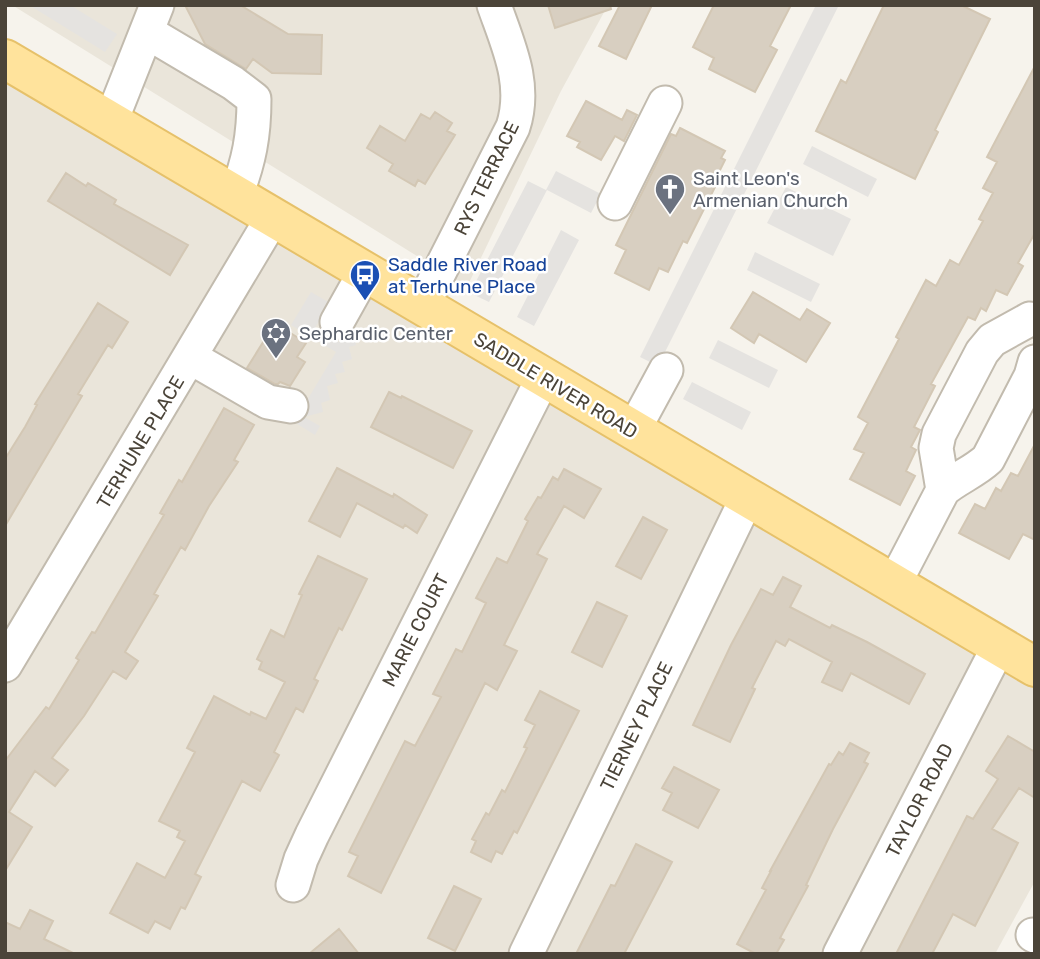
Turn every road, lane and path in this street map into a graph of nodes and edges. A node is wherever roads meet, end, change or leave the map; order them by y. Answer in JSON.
{"nodes":[{"id":1,"x":494,"y":5,"type":"edge"},
{"id":2,"x":152,"y":19,"type":"edge"},
{"id":3,"x":5,"y":59,"type":"edge"},
{"id":4,"x":665,"y":103,"type":"dead end"},
{"id":5,"x":111,"y":121,"type":"junction"},
{"id":6,"x":236,"y":195,"type":"junction"},
{"id":7,"x":615,"y":203,"type":"dead end"},
{"id":8,"x":273,"y":217,"type":"junction"},
{"id":9,"x":365,"y":272,"type":"junction"},
{"id":10,"x":422,"y":306,"type":"junction"},
{"id":11,"x":1033,"y":315,"type":"edge"},
{"id":12,"x":337,"y":321,"type":"dead end"},
{"id":13,"x":190,"y":357,"type":"junction"},
{"id":14,"x":1035,"y":362,"type":"edge"},
{"id":15,"x":666,"y":370,"type":"dead end"},
{"id":16,"x":543,"y":378,"type":"junction"},
{"id":17,"x":291,"y":406,"type":"dead end"},
{"id":18,"x":633,"y":430,"type":"junction"},
{"id":19,"x":943,"y":490,"type":"junction"},
{"id":20,"x":747,"y":498,"type":"junction"},
{"id":21,"x":894,"y":584,"type":"junction"},
{"id":22,"x":999,"y":646,"type":"junction"},
{"id":23,"x":5,"y":665,"type":"edge"},
{"id":24,"x":1035,"y":667,"type":"edge"},
{"id":25,"x":293,"y":885,"type":"dead end"},
{"id":26,"x":526,"y":954,"type":"edge"},
{"id":27,"x":840,"y":954,"type":"edge"}],
"edges":[{"from":1,"to":10,"type":"street","name":"RYS TERRACE"},
{"from":2,"to":5,"type":"street"},
{"from":2,"to":6,"type":"street"},
{"from":3,"to":5,"type":"main road","name":"SADDLE RIVER ROAD"},
{"from":4,"to":7,"type":"street"},
{"from":5,"to":6,"type":"main road","name":"SADDLE RIVER ROAD"},
{"from":6,"to":8,"type":"main road","name":"SADDLE RIVER ROAD"},
{"from":8,"to":9,"type":"main road","name":"SADDLE RIVER ROAD"},
{"from":8,"to":13,"type":"street","name":"TERHUNE PLACE"},
{"from":9,"to":10,"type":"main road","name":"SADDLE RIVER ROAD"},
{"from":9,"to":12,"type":"street"},
{"from":10,"to":16,"type":"main road","name":"SADDLE RIVER ROAD"},
{"from":11,"to":14,"type":"street"},
{"from":11,"to":19,"type":"street"},
{"from":13,"to":17,"type":"street"},
{"from":13,"to":23,"type":"street","name":"TERHUNE PLACE"},
{"from":14,"to":19,"type":"street"},
{"from":15,"to":18,"type":"street"},
{"from":16,"to":18,"type":"main road","name":"SADDLE RIVER ROAD"},
{"from":16,"to":25,"type":"street","name":"MARIE COURT"},
{"from":18,"to":20,"type":"main road","name":"SADDLE RIVER ROAD"},
{"from":19,"to":21,"type":"street"},
{"from":20,"to":21,"type":"main road","name":"SADDLE RIVER ROAD"},
{"from":20,"to":26,"type":"street","name":"TIERNEY PLACE"},
{"from":21,"to":22,"type":"main road","name":"SADDLE RIVER ROAD"},
{"from":22,"to":24,"type":"main road","name":"SADDLE RIVER ROAD"},
{"from":22,"to":27,"type":"street","name":"TAYLOR ROAD"}]}
